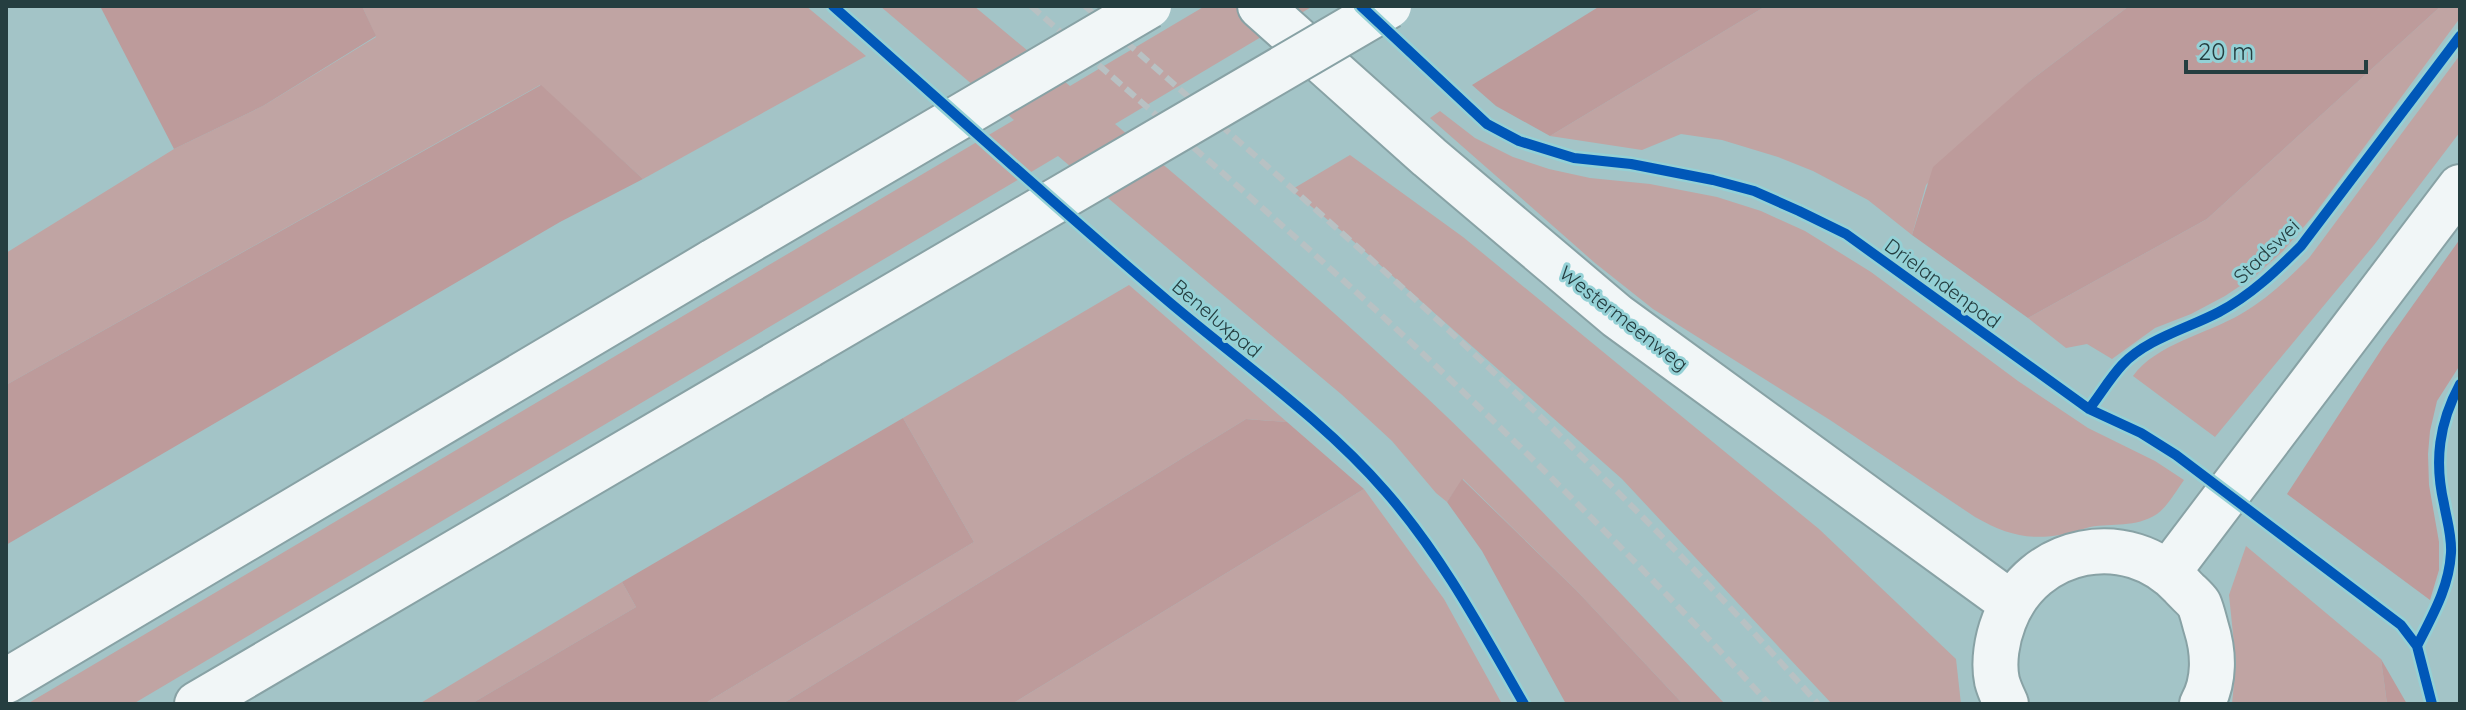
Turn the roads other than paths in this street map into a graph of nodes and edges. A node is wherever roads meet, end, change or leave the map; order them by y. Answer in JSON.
{"nodes":[{"id":1,"x":1149,"y":6,"type":"edge"},
{"id":2,"x":1260,"y":6,"type":"edge"},
{"id":3,"x":1389,"y":6,"type":"edge"},
{"id":4,"x":2460,"y":187,"type":"edge"},
{"id":5,"x":2169,"y":571,"type":"junction"},
{"id":6,"x":2011,"y":603,"type":"junction"},
{"id":7,"x":6,"y":681,"type":"edge"},
{"id":8,"x":197,"y":704,"type":"edge"},
{"id":9,"x":2006,"y":704,"type":"edge"},
{"id":10,"x":2202,"y":704,"type":"edge"}],
"edges":[{"from":1,"to":7,"type":"main road","bridge":true},
{"from":2,"to":6,"type":"main road","name":"Westermeenweg"},
{"from":3,"to":8,"type":"main road","bridge":true},
{"from":4,"to":5,"type":"main road"},
{"from":5,"to":6,"type":"main road"},
{"from":5,"to":10,"type":"main road"},
{"from":6,"to":9,"type":"main road"}]}
